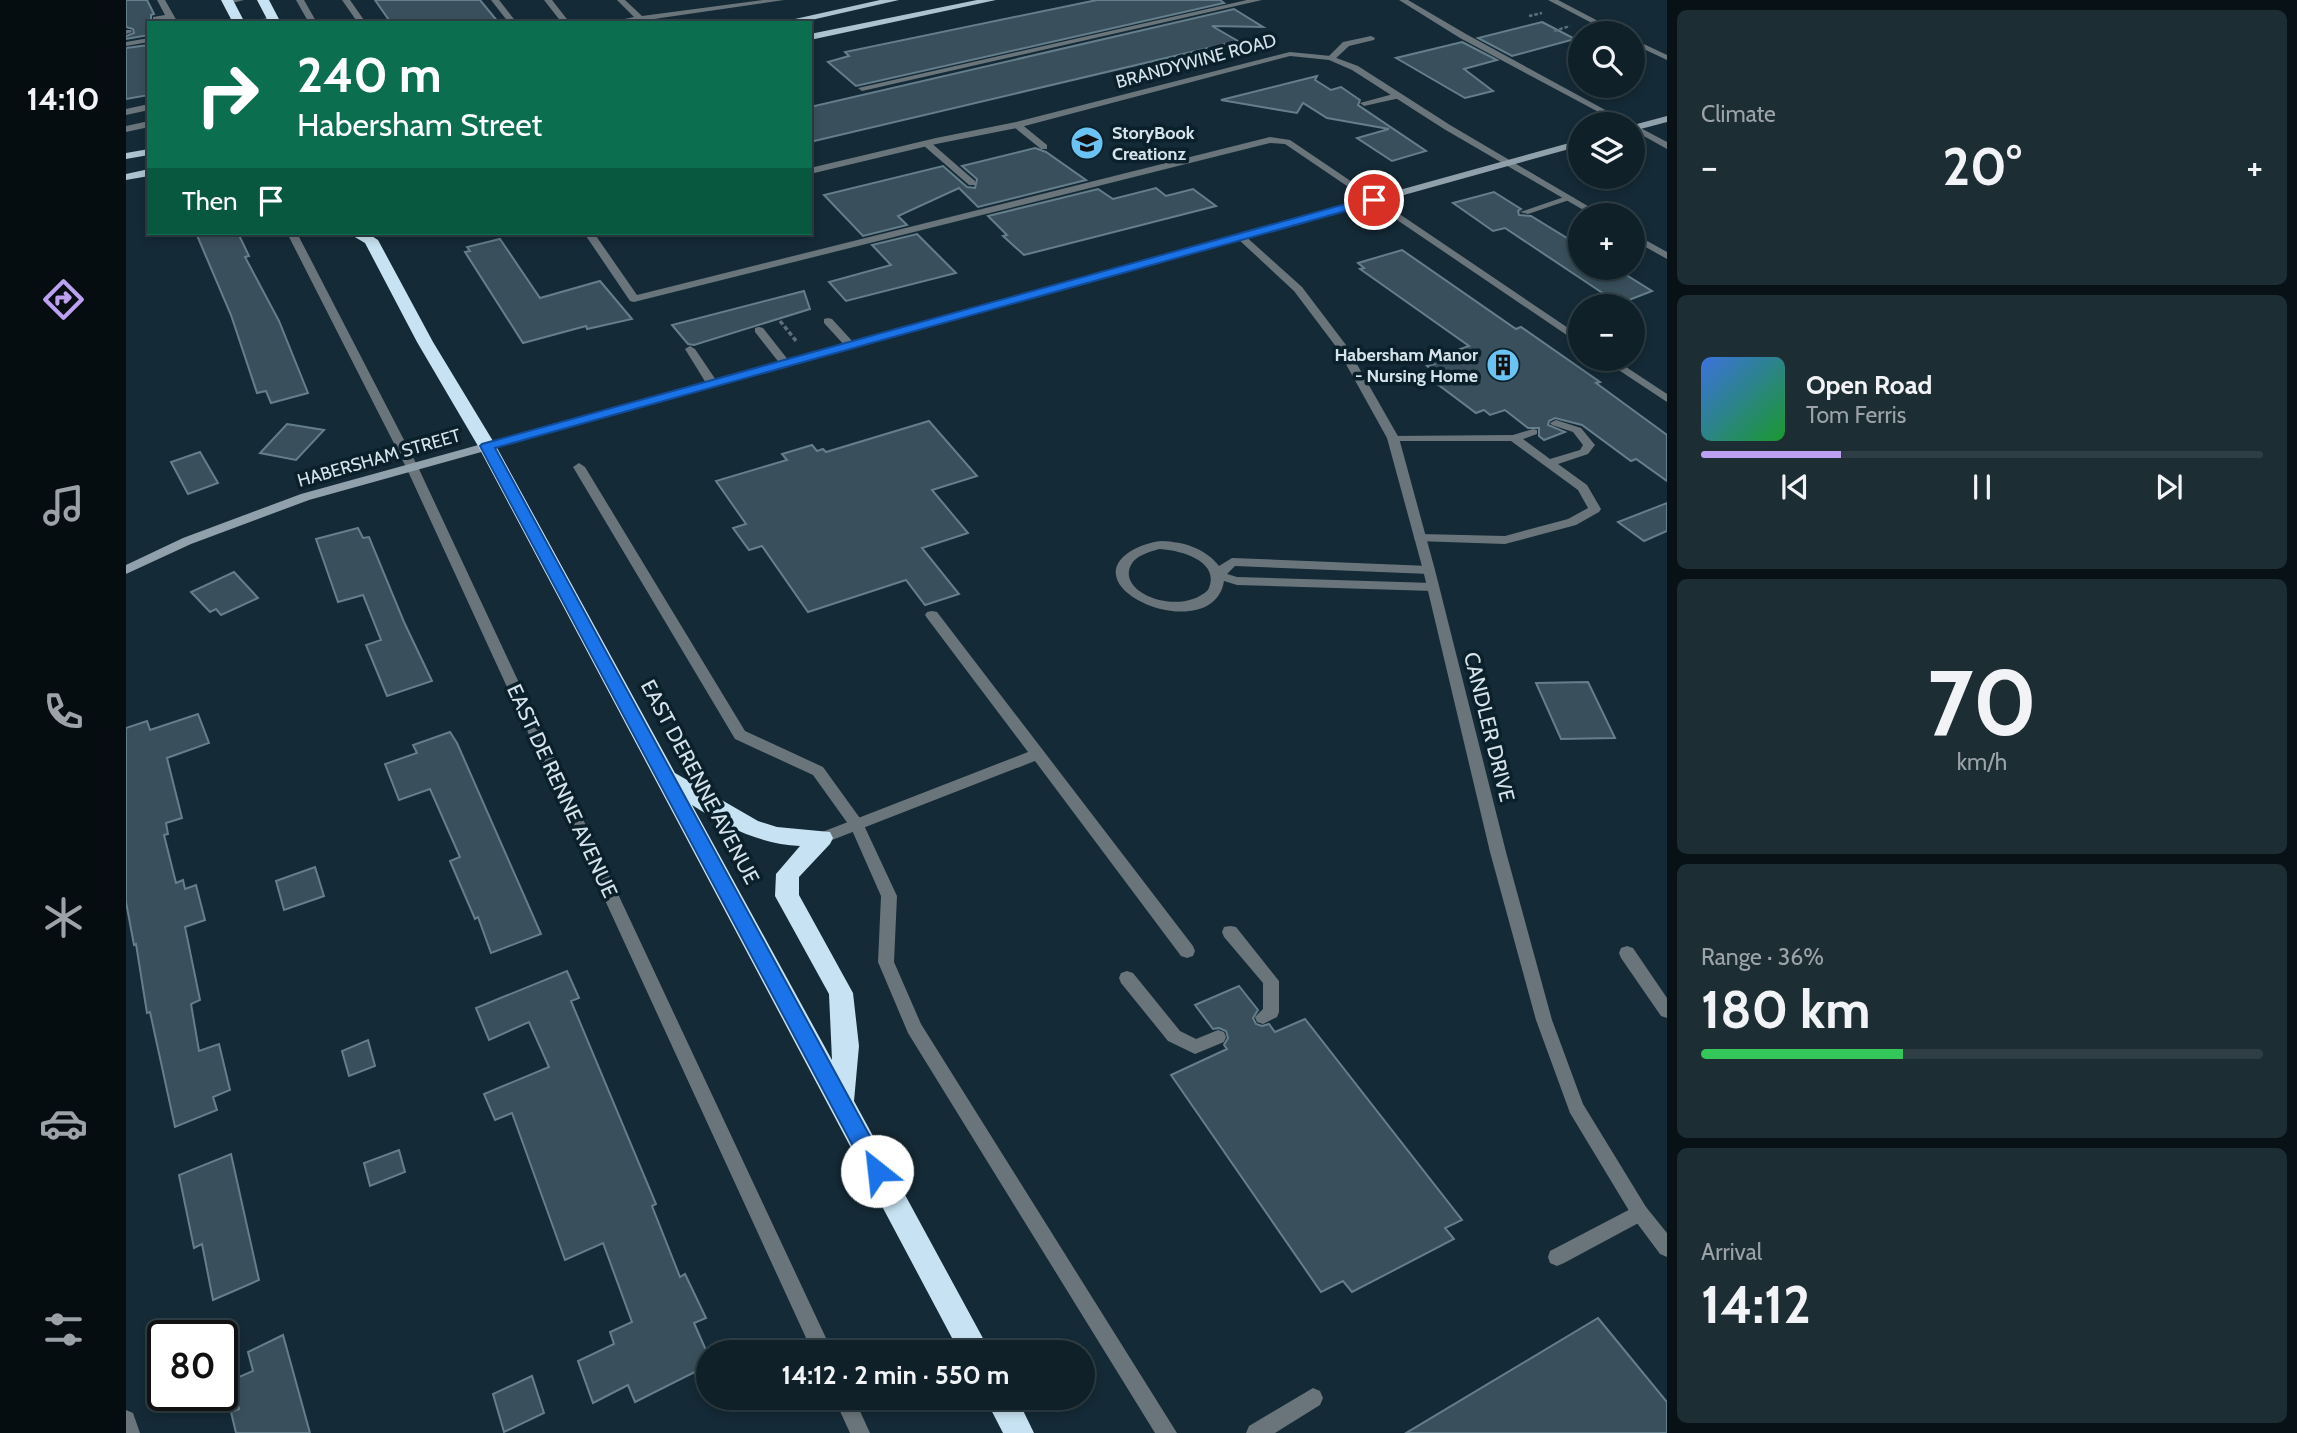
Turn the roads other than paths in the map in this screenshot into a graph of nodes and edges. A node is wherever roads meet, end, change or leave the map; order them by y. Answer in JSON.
{"nodes":[{"id":1,"x":263,"y":0,"type":"edge"},
{"id":2,"x":300,"y":0,"type":"edge"},
{"id":3,"x":346,"y":0,"type":"edge"},
{"id":4,"x":495,"y":0,"type":"edge"},
{"id":5,"x":548,"y":0,"type":"edge"},
{"id":6,"x":621,"y":0,"type":"edge"},
{"id":7,"x":780,"y":0,"type":"edge"},
{"id":8,"x":894,"y":0,"type":"edge"},
{"id":9,"x":990,"y":0,"type":"edge"},
{"id":10,"x":1258,"y":0,"type":"edge"},
{"id":11,"x":1403,"y":0,"type":"edge"},
{"id":12,"x":1552,"y":0,"type":"edge"},
{"id":13,"x":232,"y":1,"type":"edge"},
{"id":14,"x":166,"y":10,"type":"edge"},
{"id":15,"x":241,"y":21,"type":"edge"},
{"id":16,"x":274,"y":21,"type":"edge"},
{"id":17,"x":312,"y":21,"type":"edge"},
{"id":18,"x":361,"y":21,"type":"edge"},
{"id":19,"x":511,"y":21,"type":"edge"},
{"id":20,"x":564,"y":21,"type":"edge"},
{"id":21,"x":642,"y":21,"type":"edge"},
{"id":22,"x":792,"y":21,"type":"edge"},
{"id":23,"x":1593,"y":21,"type":"edge"},
{"id":24,"x":812,"y":37,"type":"edge"},
{"id":25,"x":1371,"y":37,"type":"dead end"},
{"id":26,"x":147,"y":40,"type":"edge"},
{"id":27,"x":126,"y":44,"type":"edge"},
{"id":28,"x":1645,"y":47,"type":"edge"},
{"id":29,"x":1331,"y":58,"type":"junction"},
{"id":30,"x":1667,"y":58,"type":"edge"},
{"id":31,"x":862,"y":88,"type":"dead end"},
{"id":32,"x":1397,"y":96,"type":"junction"},
{"id":33,"x":1364,"y":103,"type":"dead end"},
{"id":34,"x":147,"y":107,"type":"edge"},
{"id":35,"x":126,"y":112,"type":"edge"},
{"id":36,"x":1604,"y":112,"type":"edge"},
{"id":37,"x":1667,"y":119,"type":"edge"},
{"id":38,"x":147,"y":124,"type":"edge"},
{"id":39,"x":1645,"y":124,"type":"edge"},
{"id":40,"x":1017,"y":125,"type":"junction"},
{"id":41,"x":126,"y":129,"type":"edge"},
{"id":42,"x":1645,"y":134,"type":"edge"},
{"id":43,"x":926,"y":143,"type":"junction"},
{"id":44,"x":1568,"y":146,"type":"edge"},
{"id":45,"x":1667,"y":146,"type":"edge"},
{"id":46,"x":1044,"y":147,"type":"dead end"},
{"id":47,"x":147,"y":152,"type":"edge"},
{"id":48,"x":126,"y":156,"type":"edge"},
{"id":49,"x":1510,"y":163,"type":"junction"},
{"id":50,"x":147,"y":172,"type":"edge"},
{"id":51,"x":812,"y":172,"type":"edge"},
{"id":52,"x":126,"y":177,"type":"edge"},
{"id":53,"x":972,"y":183,"type":"dead end"},
{"id":54,"x":1570,"y":198,"type":"junction"},
{"id":55,"x":1374,"y":200,"type":"junction"},
{"id":56,"x":1578,"y":203,"type":"edge"},
{"id":57,"x":1525,"y":212,"type":"dead end"},
{"id":58,"x":293,"y":235,"type":"edge"},
{"id":59,"x":590,"y":235,"type":"edge"},
{"id":60,"x":373,"y":236,"type":"edge"},
{"id":61,"x":1240,"y":236,"type":"junction"},
{"id":62,"x":1645,"y":243,"type":"edge"},
{"id":63,"x":1667,"y":257,"type":"edge"},
{"id":64,"x":828,"y":321,"type":"dead end"},
{"id":65,"x":759,"y":330,"type":"dead end"},
{"id":66,"x":1568,"y":333,"type":"edge"},
{"id":67,"x":850,"y":345,"type":"junction"},
{"id":68,"x":690,"y":348,"type":"dead end"},
{"id":69,"x":785,"y":363,"type":"junction"},
{"id":70,"x":1625,"y":371,"type":"edge"},
{"id":71,"x":712,"y":383,"type":"junction"},
{"id":72,"x":1667,"y":399,"type":"edge"},
{"id":73,"x":1556,"y":423,"type":"dead end"},
{"id":74,"x":1533,"y":432,"type":"dead end"},
{"id":75,"x":1393,"y":438,"type":"junction"},
{"id":76,"x":1514,"y":438,"type":"junction"},
{"id":77,"x":487,"y":446,"type":"junction"},
{"id":78,"x":1549,"y":463,"type":"junction"},
{"id":79,"x":412,"y":467,"type":"junction"},
{"id":80,"x":579,"y":467,"type":"dead end"},
{"id":81,"x":1420,"y":538,"type":"junction"},
{"id":82,"x":1334,"y":566,"type":"junction"},
{"id":83,"x":126,"y":570,"type":"edge"},
{"id":84,"x":1429,"y":570,"type":"junction"},
{"id":85,"x":1217,"y":575,"type":"junction"},
{"id":86,"x":1336,"y":585,"type":"junction"},
{"id":87,"x":1433,"y":587,"type":"junction"},
{"id":88,"x":932,"y":615,"type":"dead end"},
{"id":89,"x":1037,"y":754,"type":"junction"},
{"id":90,"x":666,"y":777,"type":"junction"},
{"id":91,"x":857,"y":825,"type":"junction"},
{"id":92,"x":822,"y":838,"type":"junction"},
{"id":93,"x":1230,"y":932,"type":"dead end"},
{"id":94,"x":1187,"y":951,"type":"dead end"},
{"id":95,"x":1627,"y":953,"type":"dead end"},
{"id":96,"x":1128,"y":978,"type":"dead end"},
{"id":97,"x":1667,"y":1012,"type":"edge"},
{"id":98,"x":1263,"y":1017,"type":"dead end"},
{"id":99,"x":1218,"y":1037,"type":"dead end"},
{"id":100,"x":841,"y":1103,"type":"junction"},
{"id":101,"x":1640,"y":1213,"type":"junction"},
{"id":102,"x":1667,"y":1248,"type":"edge"},
{"id":103,"x":1557,"y":1257,"type":"dead end"},
{"id":104,"x":817,"y":1340,"type":"edge"},
{"id":105,"x":969,"y":1340,"type":"edge"},
{"id":106,"x":1313,"y":1398,"type":"dead end"},
{"id":107,"x":849,"y":1410,"type":"edge"},
{"id":108,"x":1007,"y":1410,"type":"edge"},
{"id":109,"x":126,"y":1420,"type":"edge"},
{"id":110,"x":130,"y":1433,"type":"edge"},
{"id":111,"x":860,"y":1433,"type":"edge"},
{"id":112,"x":1019,"y":1433,"type":"edge"},
{"id":113,"x":1167,"y":1433,"type":"edge"},
{"id":114,"x":1256,"y":1433,"type":"edge"}],
"edges":[{"from":1,"to":16,"type":"highway"},
{"from":2,"to":17,"type":"street"},
{"from":3,"to":18,"type":"street"},
{"from":4,"to":19,"type":"street"},
{"from":5,"to":20,"type":"street"},
{"from":6,"to":21,"type":"street"},
{"from":7,"to":21,"type":"street"},
{"from":8,"to":22,"type":"main road"},
{"from":9,"to":24,"type":"main road"},
{"from":10,"to":31,"type":"street"},
{"from":11,"to":36,"type":"street"},
{"from":12,"to":23,"type":"street"},
{"from":13,"to":15,"type":"highway"},
{"from":14,"to":14,"type":"street"},
{"from":25,"to":29,"type":"street"},
{"from":26,"to":27,"type":"street"},
{"from":28,"to":30,"type":"street"},
{"from":29,"to":32,"type":"street","name":"BRANDYWINE ROAD"},
{"from":29,"to":40,"type":"street","name":"BRANDYWINE ROAD"},
{"from":32,"to":33,"type":"street"},
{"from":32,"to":49,"type":"street","name":"BRANDYWINE ROAD"},
{"from":34,"to":35,"type":"street"},
{"from":37,"to":39,"type":"street"},
{"from":38,"to":41,"type":"street"},
{"from":40,"to":43,"type":"street","name":"BRANDYWINE ROAD"},
{"from":40,"to":46,"type":"street"},
{"from":42,"to":45,"type":"street"},
{"from":43,"to":51,"type":"street","name":"BRANDYWINE ROAD"},
{"from":43,"to":53,"type":"street"},
{"from":44,"to":49,"type":"street","name":"HABERSHAM STREET"},
{"from":47,"to":48,"type":"main road"},
{"from":49,"to":54,"type":"street","name":"BRANDYWINE ROAD"},
{"from":49,"to":55,"type":"street","name":"HABERSHAM STREET"},
{"from":50,"to":52,"type":"main road"},
{"from":54,"to":56,"type":"street","name":"BRANDYWINE ROAD"},
{"from":54,"to":57,"type":"street"},
{"from":55,"to":59,"type":"street"},
{"from":55,"to":61,"type":"street","name":"HABERSHAM STREET"},
{"from":55,"to":66,"type":"street"},
{"from":58,"to":79,"type":"street","name":"EAST DE RENNE AVENUE"},
{"from":60,"to":77,"type":"highway","name":"EAST DERENNE AVENUE"},
{"from":61,"to":67,"type":"street","name":"HABERSHAM STREET"},
{"from":61,"to":75,"type":"street","name":"CANDLER DRIVE"},
{"from":62,"to":63,"type":"street"},
{"from":64,"to":67,"type":"street"},
{"from":65,"to":69,"type":"street"},
{"from":67,"to":69,"type":"street","name":"HABERSHAM STREET"},
{"from":68,"to":71,"type":"street"},
{"from":69,"to":71,"type":"street","name":"HABERSHAM STREET"},
{"from":70,"to":72,"type":"street"},
{"from":71,"to":77,"type":"street","name":"HABERSHAM STREET"},
{"from":73,"to":78,"type":"street"},
{"from":74,"to":76,"type":"street"},
{"from":75,"to":76,"type":"street"},
{"from":75,"to":81,"type":"street","name":"CANDLER DRIVE"},
{"from":76,"to":78,"type":"street"},
{"from":77,"to":79,"type":"street","name":"HABERSHAM STREET"},
{"from":77,"to":90,"type":"highway","name":"EAST DERENNE AVENUE"},
{"from":78,"to":81,"type":"street"},
{"from":79,"to":83,"type":"street","name":"HABERSHAM STREET"},
{"from":79,"to":104,"type":"street","name":"EAST DE RENNE AVENUE"},
{"from":80,"to":91,"type":"street"},
{"from":81,"to":84,"type":"street","name":"CANDLER DRIVE"},
{"from":82,"to":84,"type":"street"},
{"from":82,"to":85,"type":"street"},
{"from":82,"to":86,"type":"street"},
{"from":84,"to":87,"type":"street","name":"CANDLER DRIVE"},
{"from":85,"to":85,"type":"street"},
{"from":85,"to":86,"type":"street"},
{"from":86,"to":87,"type":"street"},
{"from":87,"to":101,"type":"street","name":"CANDLER DRIVE"},
{"from":88,"to":89,"type":"street"},
{"from":89,"to":91,"type":"street"},
{"from":89,"to":94,"type":"street"},
{"from":90,"to":92,"type":"highway"},
{"from":90,"to":100,"type":"highway","name":"EAST DERENNE AVENUE"},
{"from":91,"to":92,"type":"street"},
{"from":91,"to":113,"type":"street"},
{"from":92,"to":100,"type":"highway"},
{"from":93,"to":98,"type":"street"},
{"from":95,"to":97,"type":"street"},
{"from":96,"to":99,"type":"street"},
{"from":100,"to":105,"type":"highway","name":"EAST DERENNE AVENUE"},
{"from":101,"to":102,"type":"street","name":"CANDLER DRIVE"},
{"from":101,"to":103,"type":"street"},
{"from":106,"to":114,"type":"street"},
{"from":107,"to":111,"type":"street"},
{"from":108,"to":112,"type":"highway"},
{"from":109,"to":110,"type":"street"}]}
